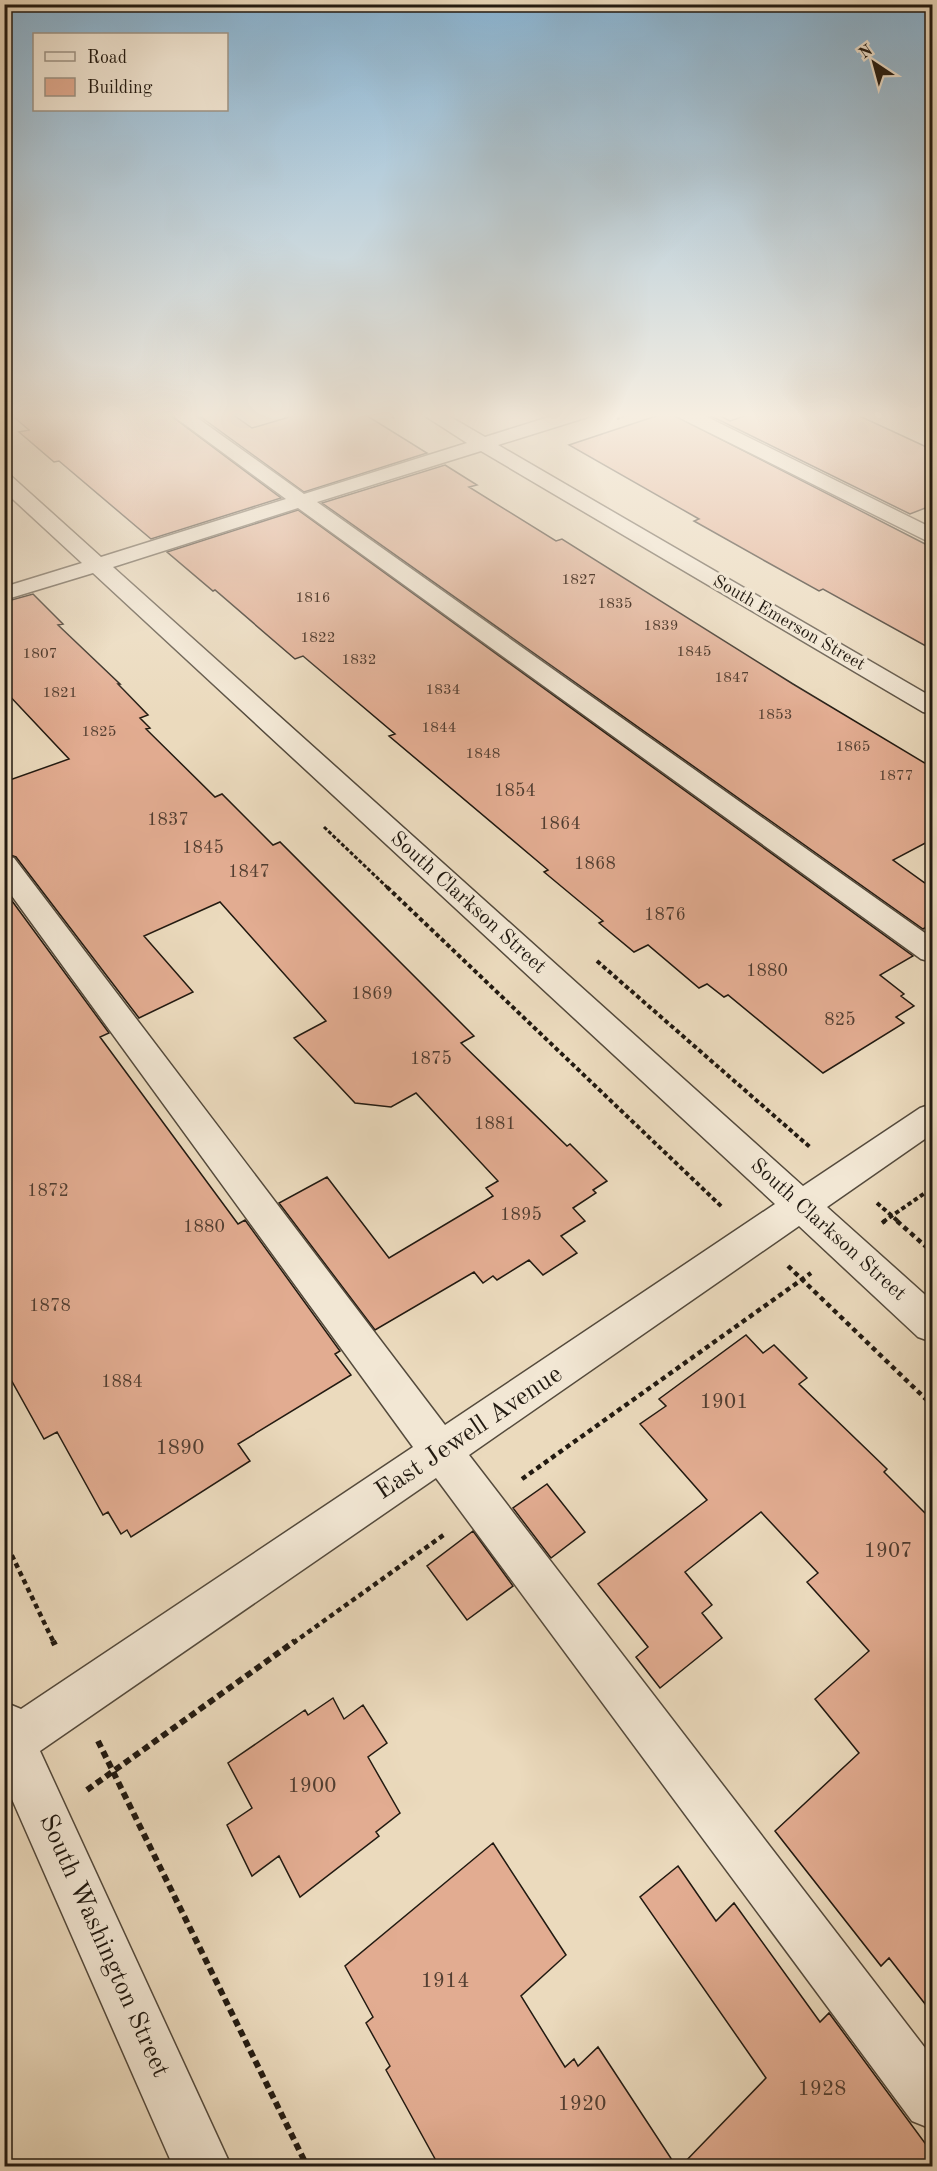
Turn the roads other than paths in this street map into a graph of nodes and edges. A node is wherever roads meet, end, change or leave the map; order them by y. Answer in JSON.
{"nodes":[{"id":1,"x":41,"y":513,"type":"edge"},
{"id":2,"x":262,"y":513,"type":"edge"},
{"id":3,"x":318,"y":513,"type":"edge"},
{"id":4,"x":600,"y":513,"type":"edge"},
{"id":5,"x":887,"y":513,"type":"edge"},
{"id":6,"x":933,"y":536,"type":"edge"},
{"id":7,"x":98,"y":565,"type":"junction"},
{"id":8,"x":4,"y":594,"type":"edge"},
{"id":9,"x":933,"y":707,"type":"edge"},
{"id":10,"x":4,"y":864,"type":"edge"},
{"id":11,"x":933,"y":952,"type":"edge"},
{"id":12,"x":933,"y":1117,"type":"edge"},
{"id":13,"x":801,"y":1206,"type":"junction"},
{"id":14,"x":933,"y":1325,"type":"edge"},
{"id":15,"x":441,"y":1452,"type":"junction"},
{"id":16,"x":7,"y":1739,"type":"edge"},
{"id":17,"x":933,"y":2101,"type":"edge"},
{"id":18,"x":202,"y":2166,"type":"edge"}],
"edges":[{"from":1,"to":7,"type":"street","name":"South Clarkson Street"},
{"from":2,"to":7,"type":"street"},
{"from":3,"to":11,"type":"street"},
{"from":4,"to":9,"type":"street","name":"South Emerson Street"},
{"from":5,"to":6,"type":"street"},
{"from":7,"to":8,"type":"street"},
{"from":7,"to":13,"type":"street","name":"South Clarkson Street"},
{"from":10,"to":15,"type":"street"},
{"from":12,"to":13,"type":"street","name":"East Jewell Avenue"},
{"from":13,"to":14,"type":"street","name":"South Clarkson Street"},
{"from":13,"to":15,"type":"street","name":"East Jewell Avenue"},
{"from":15,"to":16,"type":"street","name":"East Jewell Avenue"},
{"from":15,"to":17,"type":"street"},
{"from":16,"to":18,"type":"street","name":"South Washington Street"}]}
